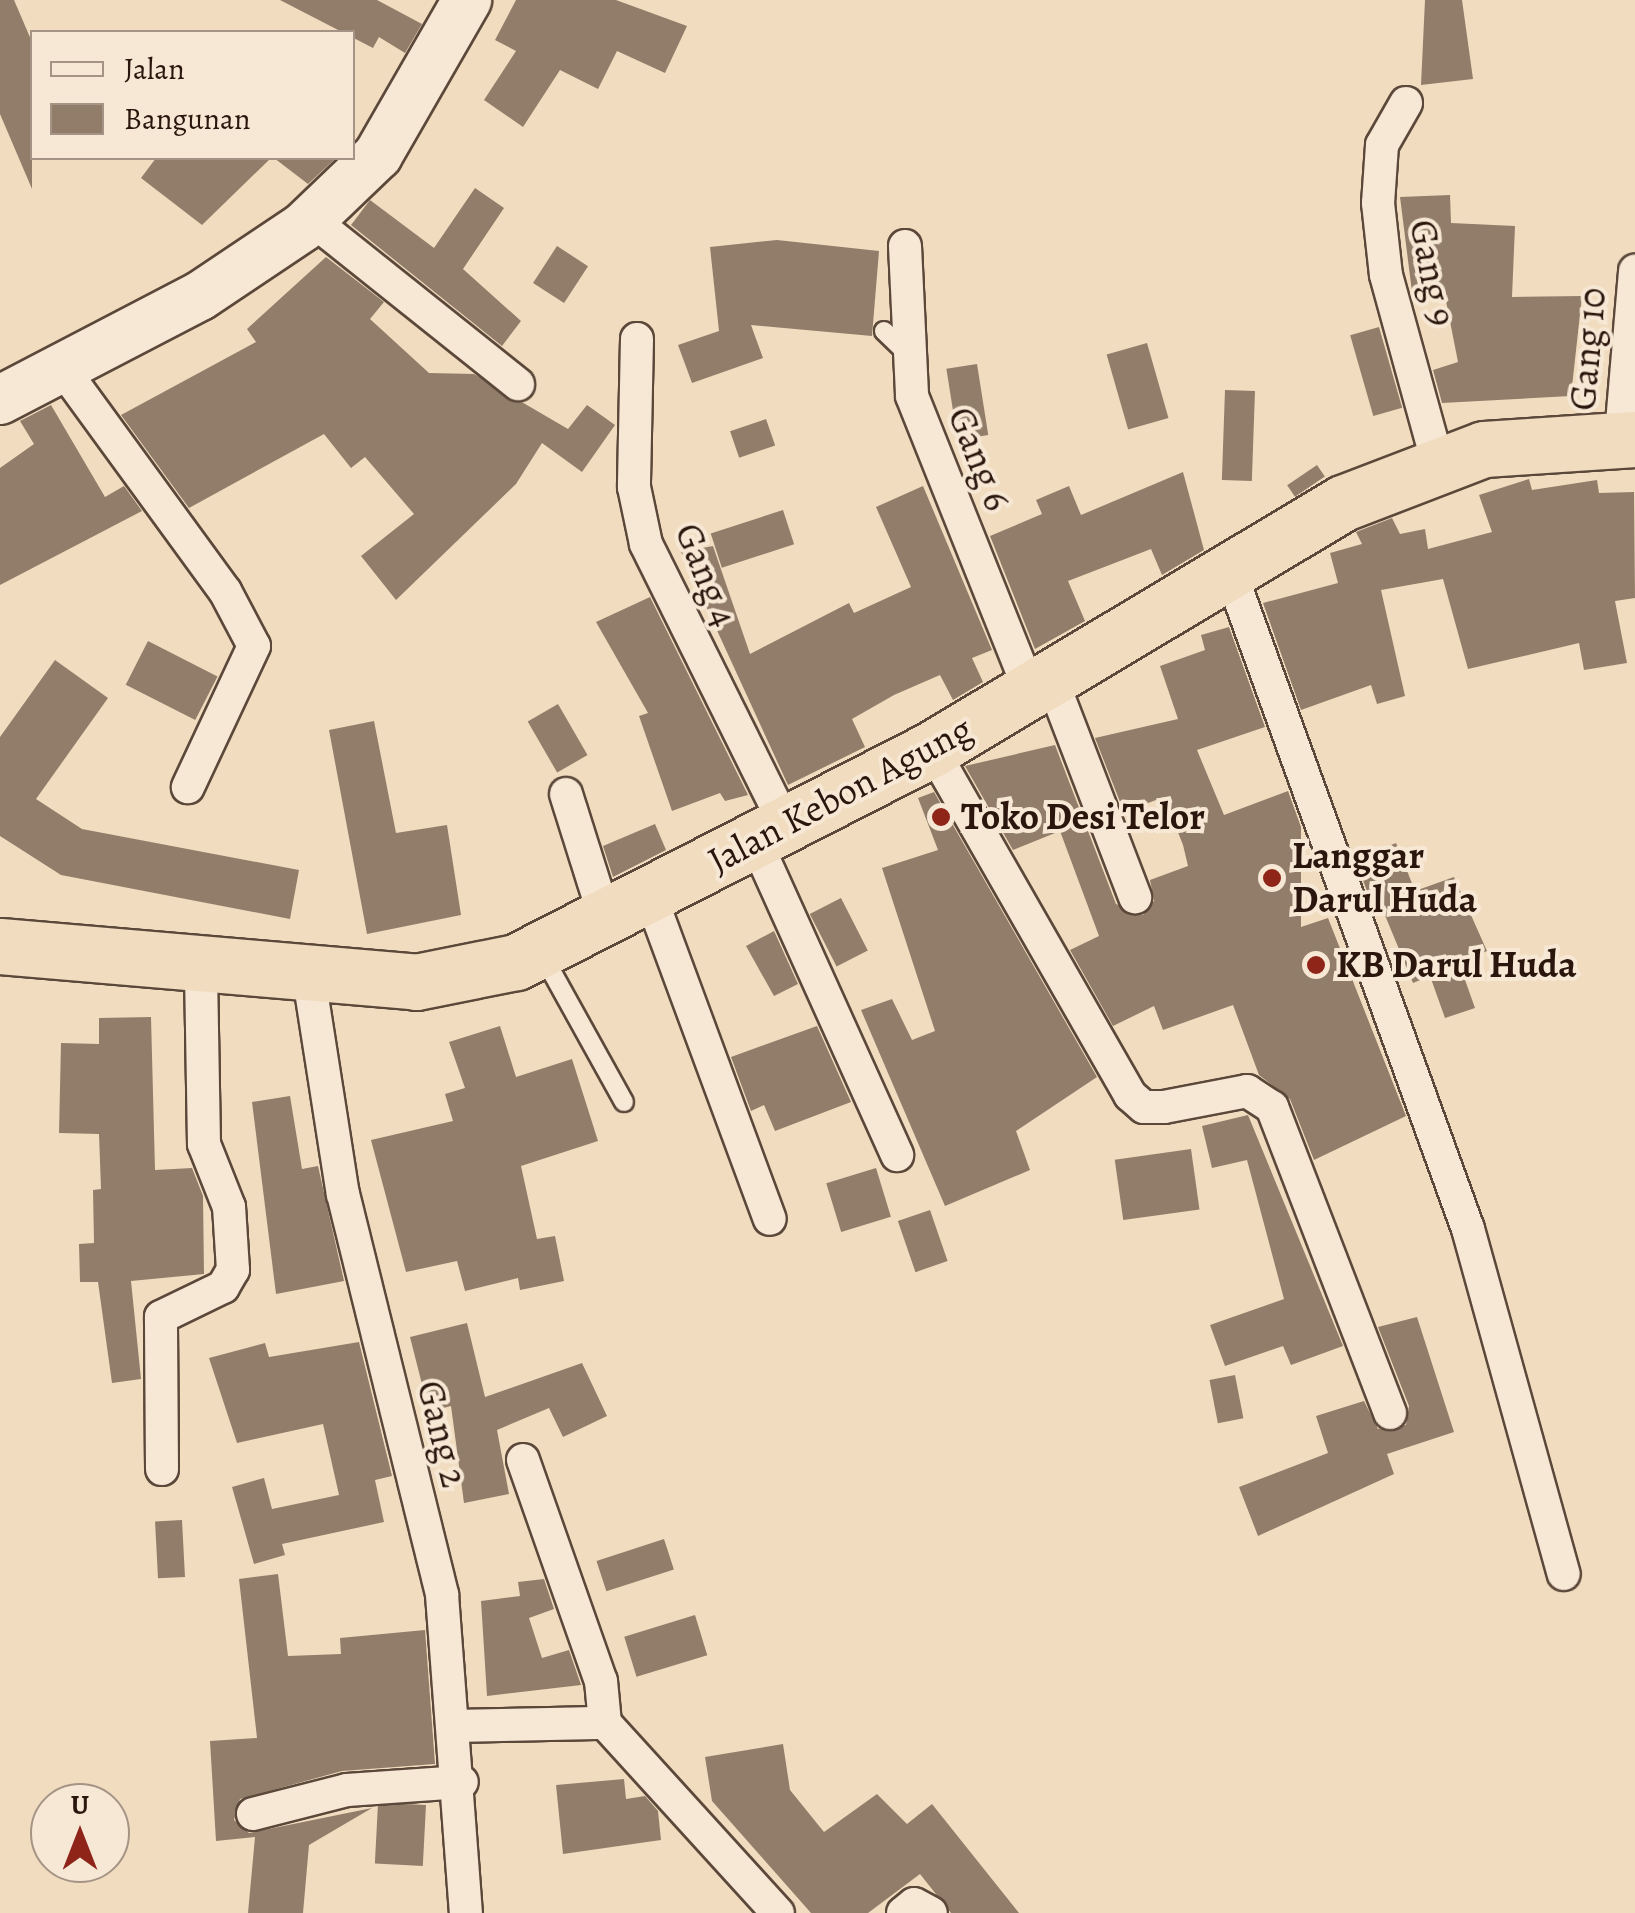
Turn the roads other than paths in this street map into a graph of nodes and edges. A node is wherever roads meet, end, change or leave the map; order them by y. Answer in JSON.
{"nodes":[{"id":1,"x":451,"y":6,"type":"edge"},
{"id":2,"x":1406,"y":103,"type":"dead end"},
{"id":3,"x":310,"y":219,"type":"junction"},
{"id":4,"x":905,"y":246,"type":"dead end"},
{"id":5,"x":1635,"y":271,"type":"edge"},
{"id":6,"x":884,"y":331,"type":"dead end"},
{"id":7,"x":637,"y":339,"type":"dead end"},
{"id":8,"x":910,"y":356,"type":"junction"},
{"id":9,"x":60,"y":365,"type":"junction"},
{"id":10,"x":518,"y":384,"type":"dead end"},
{"id":11,"x":0,"y":399,"type":"edge"},
{"id":12,"x":1628,"y":437,"type":"edge"},
{"id":13,"x":1437,"y":460,"type":"junction"},
{"id":14,"x":1228,"y":566,"type":"junction"},
{"id":15,"x":1041,"y":685,"type":"junction"},
{"id":16,"x":932,"y":749,"type":"junction"},
{"id":17,"x":188,"y":787,"type":"dead end"},
{"id":18,"x":566,"y":794,"type":"dead end"},
{"id":19,"x":768,"y":829,"type":"junction"},
{"id":20,"x":1134,"y":897,"type":"dead end"},
{"id":21,"x":628,"y":909,"type":"junction"},
{"id":22,"x":0,"y":946,"type":"edge"},
{"id":23,"x":540,"y":952,"type":"junction"},
{"id":24,"x":201,"y":969,"type":"junction"},
{"id":25,"x":309,"y":978,"type":"junction"},
{"id":26,"x":624,"y":1102,"type":"dead end"},
{"id":27,"x":897,"y":1155,"type":"dead end"},
{"id":28,"x":770,"y":1219,"type":"dead end"},
{"id":29,"x":1390,"y":1413,"type":"dead end"},
{"id":30,"x":524,"y":1460,"type":"dead end"},
{"id":31,"x":162,"y":1469,"type":"dead end"},
{"id":32,"x":1564,"y":1574,"type":"dead end"},
{"id":33,"x":605,"y":1723,"type":"junction"},
{"id":34,"x":458,"y":1726,"type":"junction"},
{"id":35,"x":462,"y":1782,"type":"junction"},
{"id":36,"x":253,"y":1814,"type":"dead end"},
{"id":37,"x":466,"y":1913,"type":"edge"},
{"id":38,"x":778,"y":1913,"type":"edge"},
{"id":39,"x":903,"y":1913,"type":"edge"},
{"id":40,"x":931,"y":1913,"type":"edge"}],
"edges":[{"from":1,"to":3,"type":"main road"},
{"from":2,"to":13,"type":"street","name":"Gang 9"},
{"from":3,"to":9,"type":"main road"},
{"from":3,"to":10,"type":"street"},
{"from":4,"to":8,"type":"street","name":"Gang 6"},
{"from":5,"to":12,"type":"street","name":"Gang 10"},
{"from":6,"to":8,"type":"lane"},
{"from":7,"to":19,"type":"street","name":"Gang 4"},
{"from":8,"to":15,"type":"street","name":"Gang 6"},
{"from":9,"to":11,"type":"main road"},
{"from":9,"to":17,"type":"street"},
{"from":12,"to":13,"type":"highway","name":"Jalan Kebon Agung"},
{"from":13,"to":14,"type":"highway","name":"Jalan Kebon Agung"},
{"from":14,"to":15,"type":"highway","name":"Jalan Kebon Agung"},
{"from":14,"to":32,"type":"street"},
{"from":15,"to":16,"type":"highway","name":"Jalan Kebon Agung"},
{"from":15,"to":20,"type":"street","name":"Gang 6"},
{"from":16,"to":19,"type":"highway","name":"Jalan Kebon Agung"},
{"from":16,"to":29,"type":"street"},
{"from":18,"to":21,"type":"street"},
{"from":19,"to":21,"type":"highway","name":"Jalan Kebon Agung"},
{"from":19,"to":27,"type":"street","name":"Gang 4"},
{"from":21,"to":23,"type":"highway","name":"Jalan Kebon Agung"},
{"from":21,"to":28,"type":"street"},
{"from":22,"to":24,"type":"highway","name":"Jalan Kebon Agung"},
{"from":23,"to":25,"type":"highway","name":"Jalan Kebon Agung"},
{"from":23,"to":26,"type":"lane"},
{"from":24,"to":25,"type":"highway","name":"Jalan Kebon Agung"},
{"from":24,"to":31,"type":"street"},
{"from":25,"to":34,"type":"street","name":"Gang 2"},
{"from":30,"to":33,"type":"street"},
{"from":33,"to":34,"type":"street"},
{"from":33,"to":38,"type":"street"},
{"from":34,"to":35,"type":"street","name":"Gang 2"},
{"from":35,"to":36,"type":"street"},
{"from":35,"to":37,"type":"street","name":"Gang 2"},
{"from":39,"to":40,"type":"street"}]}
